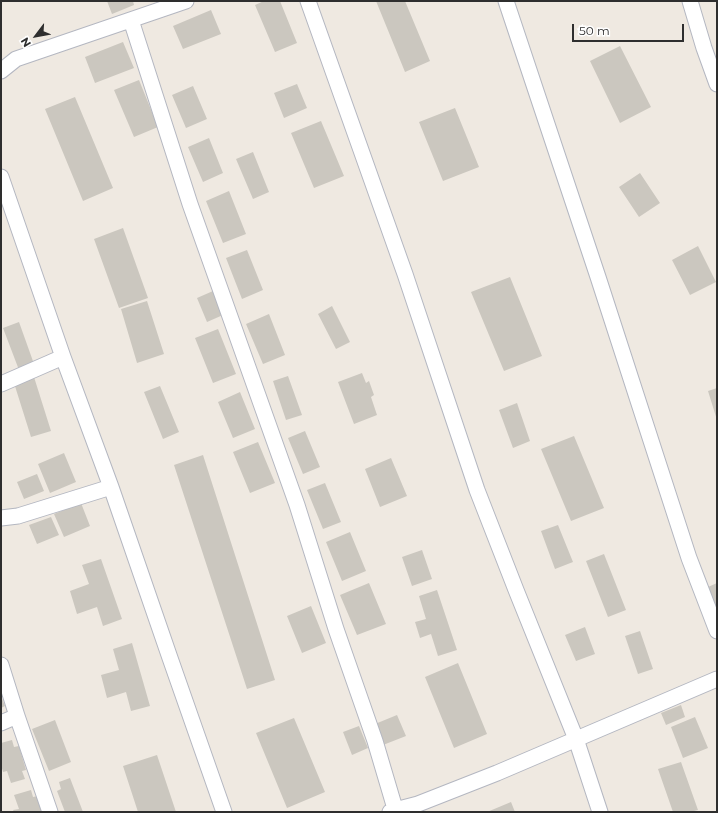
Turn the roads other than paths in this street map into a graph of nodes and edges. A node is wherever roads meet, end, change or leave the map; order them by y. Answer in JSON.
{"nodes":[{"id":1,"x":186,"y":1,"type":"edge"},
{"id":2,"x":308,"y":1,"type":"edge"},
{"id":3,"x":506,"y":1,"type":"edge"},
{"id":4,"x":690,"y":1,"type":"edge"},
{"id":5,"x":131,"y":20,"type":"junction"},
{"id":6,"x":711,"y":46,"type":"edge"},
{"id":7,"x":1,"y":71,"type":"edge"},
{"id":8,"x":717,"y":84,"type":"edge"},
{"id":9,"x":1,"y":177,"type":"edge"},
{"id":10,"x":63,"y":357,"type":"junction"},
{"id":11,"x":1,"y":384,"type":"edge"},
{"id":12,"x":111,"y":487,"type":"junction"},
{"id":13,"x":1,"y":518,"type":"edge"},
{"id":14,"x":717,"y":631,"type":"edge"},
{"id":15,"x":1,"y":664,"type":"edge"},
{"id":16,"x":717,"y":678,"type":"edge"},
{"id":17,"x":17,"y":716,"type":"junction"},
{"id":18,"x":1,"y":723,"type":"edge"},
{"id":19,"x":576,"y":739,"type":"junction"},
{"id":20,"x":394,"y":811,"type":"edge"},
{"id":21,"x":50,"y":812,"type":"edge"},
{"id":22,"x":224,"y":812,"type":"edge"},
{"id":23,"x":600,"y":812,"type":"edge"}],
"edges":[{"from":1,"to":5,"type":"street"},
{"from":2,"to":19,"type":"street"},
{"from":3,"to":14,"type":"street"},
{"from":4,"to":6,"type":"street"},
{"from":5,"to":7,"type":"street"},
{"from":5,"to":20,"type":"street"},
{"from":6,"to":8,"type":"street"},
{"from":9,"to":10,"type":"street"},
{"from":10,"to":11,"type":"street"},
{"from":10,"to":12,"type":"street"},
{"from":12,"to":13,"type":"street"},
{"from":12,"to":22,"type":"street"},
{"from":15,"to":17,"type":"street"},
{"from":16,"to":19,"type":"street"},
{"from":17,"to":18,"type":"street"},
{"from":17,"to":21,"type":"street"},
{"from":19,"to":20,"type":"street"},
{"from":19,"to":23,"type":"street"}]}
